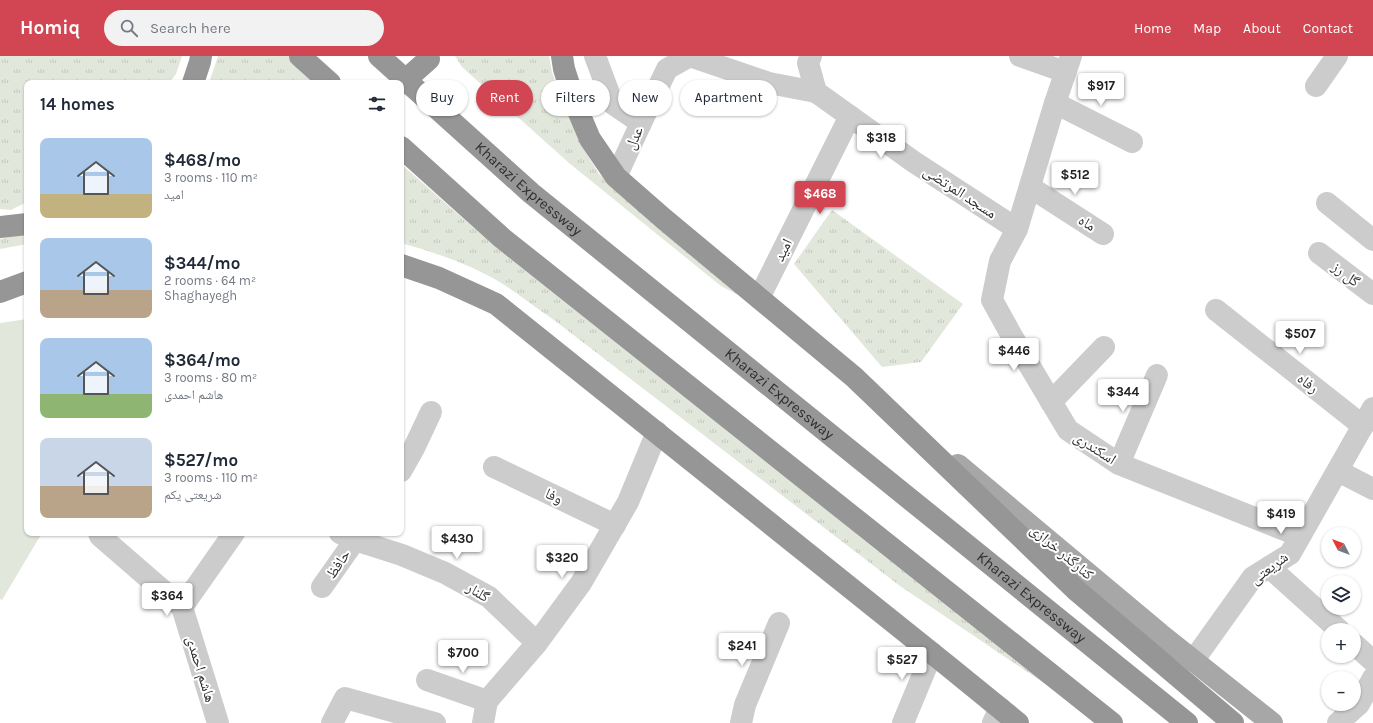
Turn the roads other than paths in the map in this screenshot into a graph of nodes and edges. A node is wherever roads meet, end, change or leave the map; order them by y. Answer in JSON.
{"nodes":[{"id":1,"x":201,"y":56,"type":"edge"},
{"id":2,"x":300,"y":56,"type":"edge"},
{"id":3,"x":379,"y":56,"type":"edge"},
{"id":4,"x":562,"y":56,"type":"edge"},
{"id":5,"x":595,"y":56,"type":"edge"},
{"id":6,"x":811,"y":56,"type":"edge"},
{"id":7,"x":1020,"y":56,"type":"edge"},
{"id":8,"x":1337,"y":56,"type":"edge"},
{"id":9,"x":430,"y":57,"type":"edge"},
{"id":10,"x":1068,"y":64,"type":"edge"},
{"id":11,"x":194,"y":80,"type":"edge"},
{"id":12,"x":327,"y":80,"type":"edge"},
{"id":13,"x":404,"y":81,"type":"edge"},
{"id":14,"x":1316,"y":86,"type":"dead end"},
{"id":15,"x":816,"y":92,"type":"junction"},
{"id":16,"x":1054,"y":103,"type":"junction"},
{"id":17,"x":850,"y":116,"type":"junction"},
{"id":18,"x":641,"y":123,"type":"junction"},
{"id":19,"x":1132,"y":142,"type":"dead end"},
{"id":20,"x":404,"y":150,"type":"edge"},
{"id":21,"x":616,"y":177,"type":"junction"},
{"id":22,"x":1030,"y":187,"type":"junction"},
{"id":23,"x":1327,"y":203,"type":"dead end"},
{"id":24,"x":24,"y":224,"type":"edge"},
{"id":25,"x":0,"y":227,"type":"edge"},
{"id":26,"x":1017,"y":229,"type":"junction"},
{"id":27,"x":1103,"y":234,"type":"dead end"},
{"id":28,"x":1373,"y":240,"type":"edge"},
{"id":29,"x":1319,"y":253,"type":"dead end"},
{"id":30,"x":404,"y":266,"type":"edge"},
{"id":31,"x":24,"y":283,"type":"edge"},
{"id":32,"x":0,"y":292,"type":"edge"},
{"id":33,"x":24,"y":293,"type":"edge"},
{"id":34,"x":1373,"y":294,"type":"edge"},
{"id":35,"x":0,"y":296,"type":"edge"},
{"id":36,"x":759,"y":298,"type":"junction"},
{"id":37,"x":1216,"y":310,"type":"dead end"},
{"id":38,"x":1104,"y":347,"type":"dead end"},
{"id":39,"x":1157,"y":375,"type":"dead end"},
{"id":40,"x":854,"y":377,"type":"junction"},
{"id":41,"x":1051,"y":402,"type":"junction"},
{"id":42,"x":1373,"y":408,"type":"edge"},
{"id":43,"x":431,"y":412,"type":"dead end"},
{"id":44,"x":1363,"y":426,"type":"junction"},
{"id":45,"x":657,"y":432,"type":"junction"},
{"id":46,"x":1119,"y":464,"type":"junction"},
{"id":47,"x":404,"y":466,"type":"edge"},
{"id":48,"x":494,"y":466,"type":"dead end"},
{"id":49,"x":1338,"y":471,"type":"junction"},
{"id":50,"x":1373,"y":489,"type":"edge"},
{"id":51,"x":614,"y":525,"type":"junction"},
{"id":52,"x":100,"y":536,"type":"edge"},
{"id":53,"x":232,"y":536,"type":"edge"},
{"id":54,"x":351,"y":536,"type":"edge"},
{"id":55,"x":354,"y":536,"type":"edge"},
{"id":56,"x":1300,"y":536,"type":"junction"},
{"id":57,"x":1269,"y":567,"type":"junction"},
{"id":58,"x":322,"y":587,"type":"dead end"},
{"id":59,"x":182,"y":607,"type":"junction"},
{"id":60,"x":779,"y":623,"type":"dead end"},
{"id":61,"x":1331,"y":623,"type":"edge"},
{"id":62,"x":537,"y":643,"type":"junction"},
{"id":63,"x":1361,"y":650,"type":"edge"},
{"id":64,"x":932,"y":653,"type":"junction"},
{"id":65,"x":1194,"y":661,"type":"junction"},
{"id":66,"x":1373,"y":661,"type":"edge"},
{"id":67,"x":1373,"y":678,"type":"edge"},
{"id":68,"x":427,"y":680,"type":"dead end"},
{"id":69,"x":487,"y":701,"type":"junction"},
{"id":70,"x":997,"y":716,"type":"edge"},
{"id":71,"x":218,"y":723,"type":"edge"},
{"id":72,"x":332,"y":723,"type":"edge"},
{"id":73,"x":435,"y":723,"type":"edge"},
{"id":74,"x":483,"y":723,"type":"edge"},
{"id":75,"x":741,"y":723,"type":"edge"},
{"id":76,"x":903,"y":723,"type":"edge"},
{"id":77,"x":1018,"y":723,"type":"edge"},
{"id":78,"x":1112,"y":723,"type":"edge"},
{"id":79,"x":1187,"y":723,"type":"edge"},
{"id":80,"x":1233,"y":723,"type":"edge"},
{"id":81,"x":1272,"y":723,"type":"edge"},
{"id":82,"x":1338,"y":723,"type":"edge"}],
"edges":[{"from":1,"to":11,"type":"highway"},
{"from":2,"to":12,"type":"highway"},
{"from":3,"to":79,"type":"highway","name":"Kharazi Expressway"},
{"from":4,"to":21,"type":"highway"},
{"from":5,"to":18,"type":"street"},
{"from":6,"to":15,"type":"street"},
{"from":7,"to":10,"type":"street"},
{"from":8,"to":14,"type":"street"},
{"from":9,"to":13,"type":"highway","bridge":true},
{"from":10,"to":16,"type":"street","name":"اسکندری"},
{"from":15,"to":17,"type":"street","name":"مسجد المرتضی"},
{"from":15,"to":18,"type":"street","name":"عدل"},
{"from":16,"to":19,"type":"street"},
{"from":16,"to":22,"type":"street","name":"اسکندری"},
{"from":17,"to":26,"type":"street","name":"مسجد المرتضی"},
{"from":17,"to":36,"type":"street","name":"امید"},
{"from":18,"to":21,"type":"street","name":"عدل"},
{"from":20,"to":78,"type":"highway"},
{"from":21,"to":36,"type":"highway"},
{"from":22,"to":26,"type":"street","name":"اسکندری"},
{"from":22,"to":27,"type":"street","name":"ماه"},
{"from":23,"to":28,"type":"street"},
{"from":24,"to":25,"type":"highway"},
{"from":26,"to":41,"type":"street","name":"اسکندری"},
{"from":29,"to":34,"type":"street","name":"گل رز"},
{"from":30,"to":45,"type":"highway"},
{"from":31,"to":32,"type":"highway"},
{"from":33,"to":35,"type":"highway"},
{"from":36,"to":40,"type":"highway"},
{"from":37,"to":44,"type":"street","name":"رفاه"},
{"from":38,"to":41,"type":"street"},
{"from":39,"to":46,"type":"street"},
{"from":40,"to":65,"type":"main road","name":"کنارگذر خرازی"},
{"from":40,"to":80,"type":"highway"},
{"from":41,"to":46,"type":"street","name":"اسکندری"},
{"from":42,"to":44,"type":"street","name":"شریعتی"},
{"from":43,"to":47,"type":"street"},
{"from":44,"to":49,"type":"street","name":"شریعتی"},
{"from":45,"to":51,"type":"street"},
{"from":45,"to":64,"type":"highway"},
{"from":46,"to":56,"type":"street","name":"اسکندری"},
{"from":48,"to":51,"type":"street","name":"وفا"},
{"from":49,"to":50,"type":"street"},
{"from":49,"to":56,"type":"street","name":"شریعتی"},
{"from":51,"to":62,"type":"street"},
{"from":52,"to":59,"type":"street"},
{"from":53,"to":59,"type":"street"},
{"from":54,"to":58,"type":"street","name":"حافظ"},
{"from":55,"to":62,"type":"street","name":"گلنار"},
{"from":56,"to":57,"type":"street","name":"شریعتی"},
{"from":57,"to":61,"type":"street"},
{"from":57,"to":65,"type":"street","name":"شریعتی"},
{"from":59,"to":71,"type":"street","name":"هاشم احمدی"},
{"from":60,"to":75,"type":"street"},
{"from":62,"to":69,"type":"street"},
{"from":63,"to":66,"type":"street"},
{"from":64,"to":70,"type":"highway"},
{"from":64,"to":76,"type":"street"},
{"from":65,"to":81,"type":"main road","name":"کنارگذر خرازی"},
{"from":67,"to":82,"type":"street"},
{"from":68,"to":69,"type":"street"},
{"from":69,"to":74,"type":"street"},
{"from":70,"to":77,"type":"highway"},
{"from":72,"to":73,"type":"street"}]}
